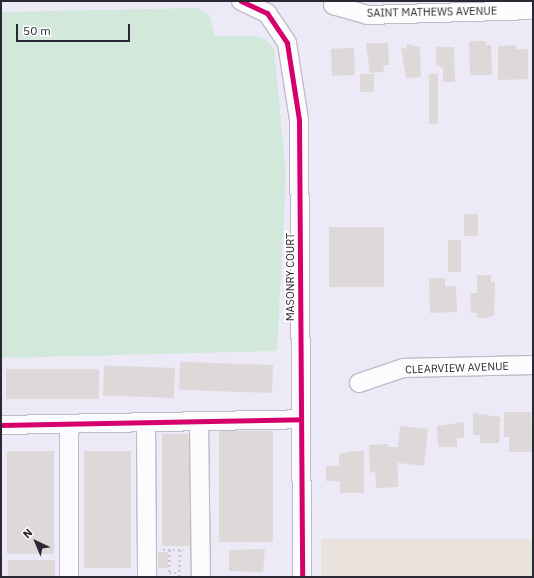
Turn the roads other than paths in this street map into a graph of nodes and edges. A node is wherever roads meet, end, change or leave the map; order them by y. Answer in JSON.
{"nodes":[{"id":1,"x":241,"y":1,"type":"edge"},
{"id":2,"x":333,"y":5,"type":"dead end"},
{"id":3,"x":533,"y":10,"type":"edge"},
{"id":4,"x":533,"y":366,"type":"edge"},
{"id":5,"x":360,"y":383,"type":"dead end"},
{"id":6,"x":301,"y":419,"type":"junction"},
{"id":7,"x":199,"y":421,"type":"junction"},
{"id":8,"x":146,"y":422,"type":"junction"},
{"id":9,"x":69,"y":424,"type":"junction"},
{"id":10,"x":1,"y":425,"type":"edge"},
{"id":11,"x":69,"y":577,"type":"edge"},
{"id":12,"x":147,"y":577,"type":"edge"},
{"id":13,"x":201,"y":577,"type":"edge"},
{"id":14,"x":302,"y":577,"type":"edge"}],
"edges":[{"from":1,"to":6,"type":"street","name":"MASONRY COURT"},
{"from":2,"to":3,"type":"street","name":"SAINT MATHEWS AVENUE"},
{"from":4,"to":5,"type":"street","name":"CLEARVIEW AVENUE"},
{"from":6,"to":7,"type":"street"},
{"from":6,"to":14,"type":"street","name":"MASONRY COURT"},
{"from":7,"to":8,"type":"street"},
{"from":7,"to":13,"type":"street"},
{"from":8,"to":9,"type":"street"},
{"from":8,"to":12,"type":"street"},
{"from":9,"to":10,"type":"street"},
{"from":9,"to":11,"type":"street"}]}
